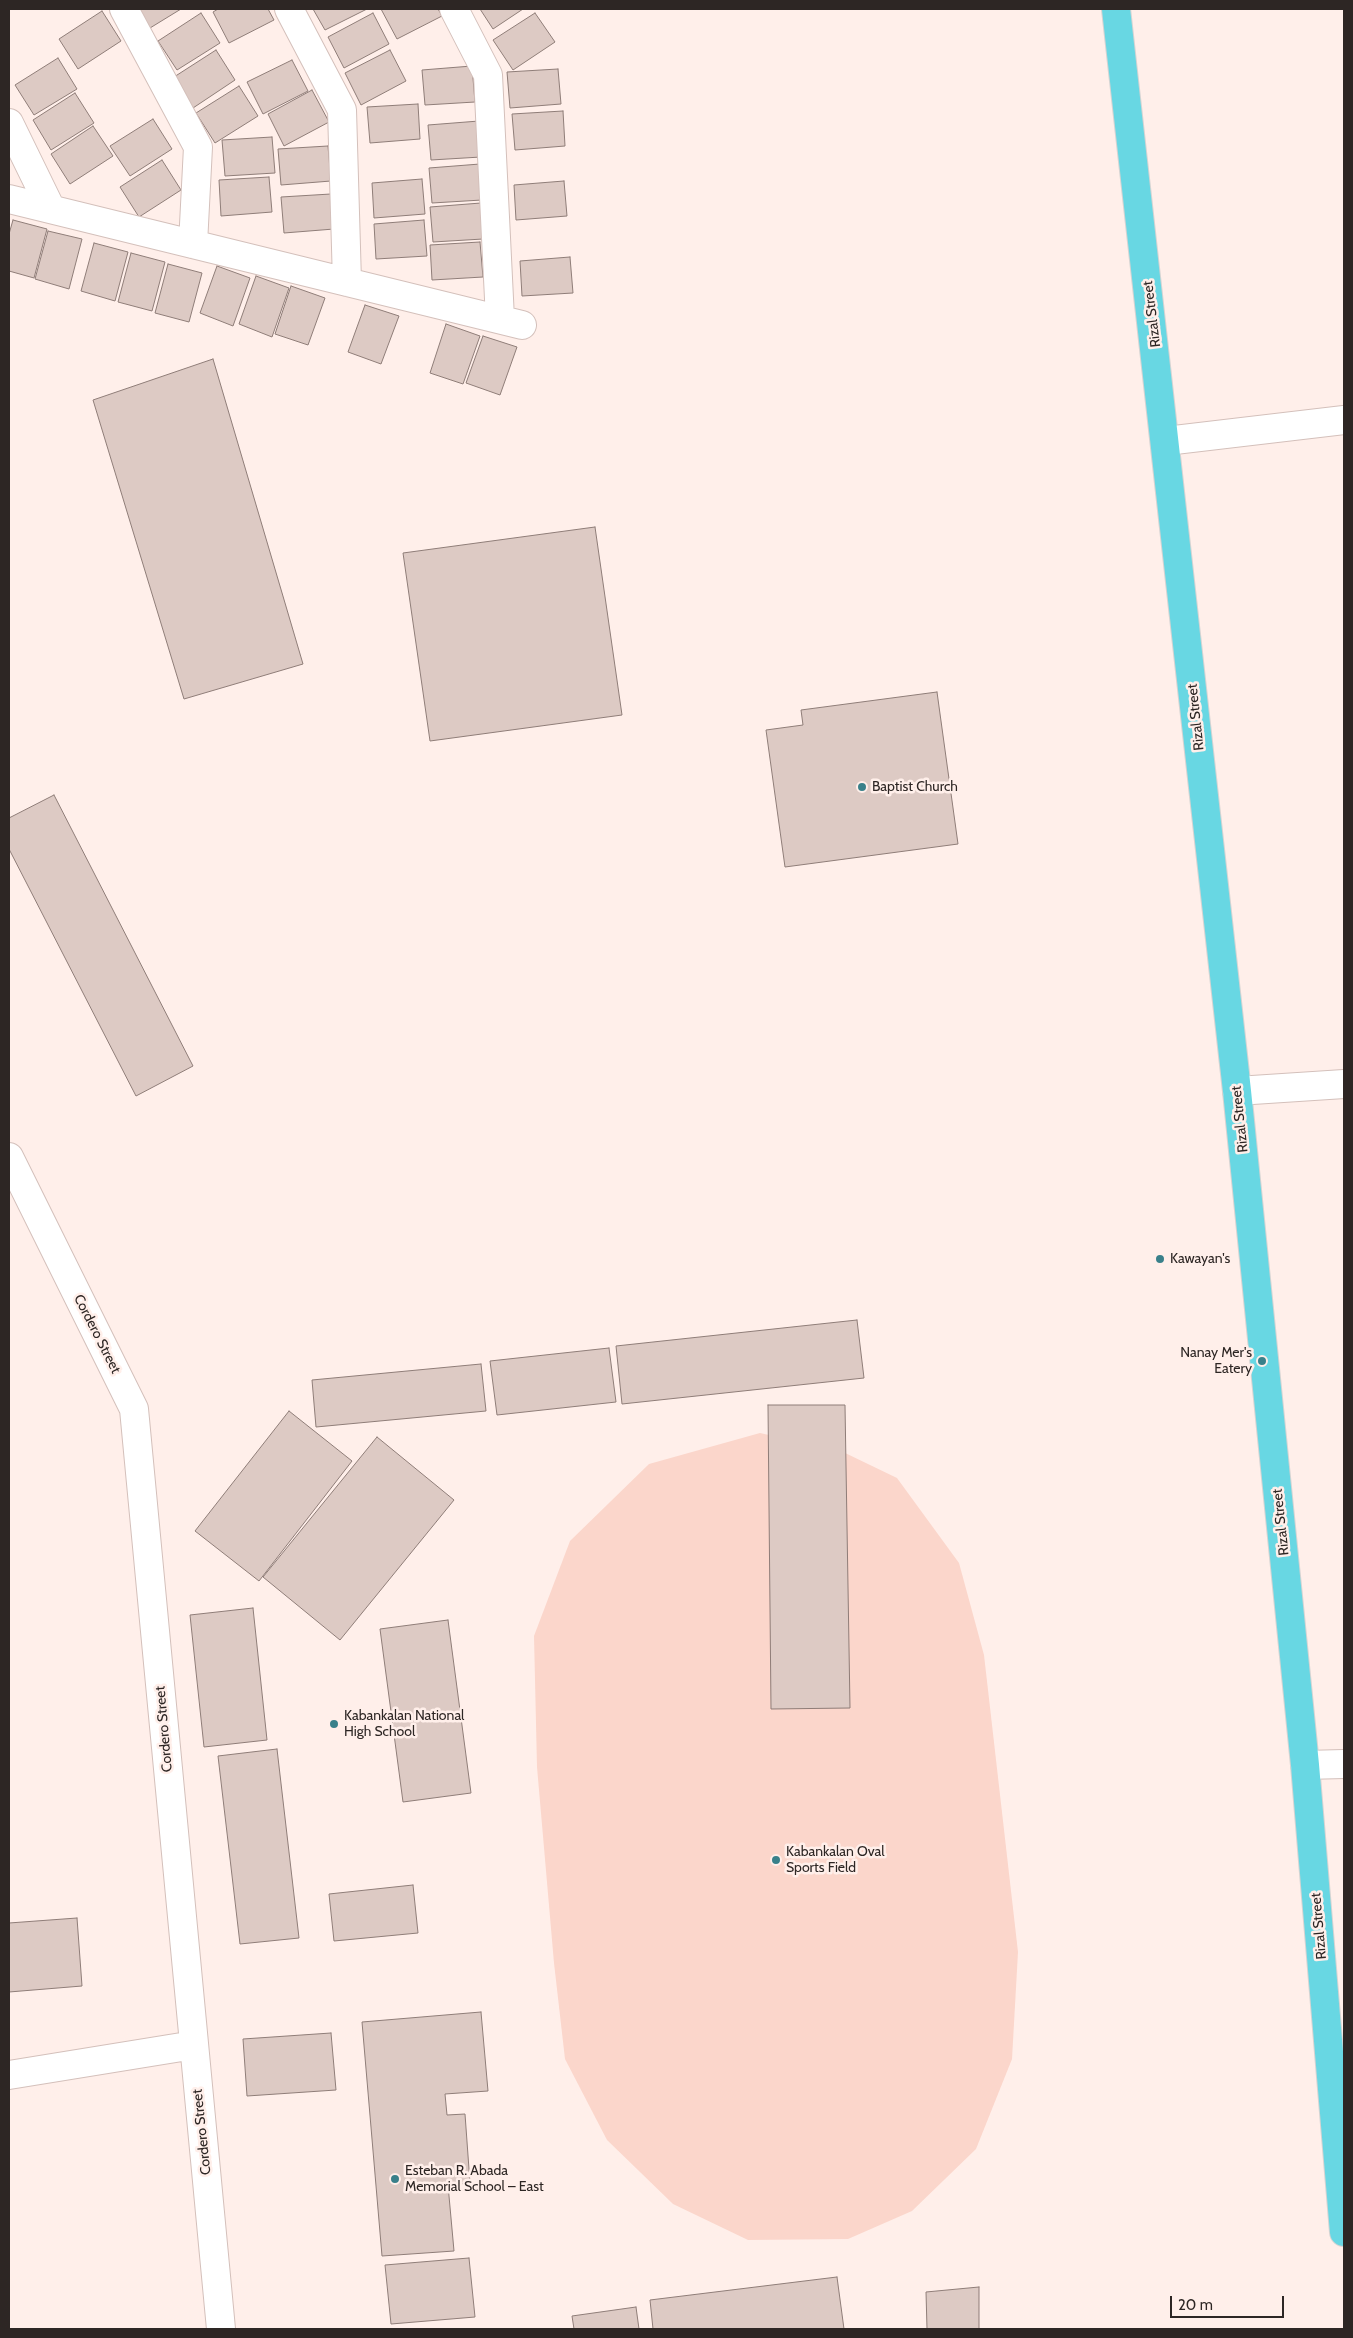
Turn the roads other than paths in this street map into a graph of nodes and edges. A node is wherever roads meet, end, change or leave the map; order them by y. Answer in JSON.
{"nodes":[{"id":1,"x":124,"y":9,"type":"edge"},
{"id":2,"x":290,"y":9,"type":"edge"},
{"id":3,"x":454,"y":9,"type":"edge"},
{"id":4,"x":1116,"y":9,"type":"edge"},
{"id":5,"x":9,"y":123,"type":"edge"},
{"id":6,"x":9,"y":199,"type":"edge"},
{"id":7,"x":51,"y":209,"type":"junction"},
{"id":8,"x":193,"y":244,"type":"junction"},
{"id":9,"x":347,"y":282,"type":"junction"},
{"id":10,"x":1344,"y":420,"type":"edge"},
{"id":11,"x":1166,"y":441,"type":"junction"},
{"id":12,"x":1344,"y":1084,"type":"edge"},
{"id":13,"x":1238,"y":1091,"type":"junction"},
{"id":14,"x":9,"y":1158,"type":"edge"},
{"id":15,"x":1344,"y":1764,"type":"edge"},
{"id":16,"x":1305,"y":1765,"type":"junction"},
{"id":17,"x":194,"y":2045,"type":"junction"},
{"id":18,"x":9,"y":2075,"type":"edge"},
{"id":19,"x":1344,"y":2232,"type":"edge"},
{"id":20,"x":221,"y":2329,"type":"edge"}],
"edges":[{"from":1,"to":8,"type":"street"},
{"from":2,"to":9,"type":"street"},
{"from":3,"to":9,"type":"street"},
{"from":4,"to":11,"type":"main road","name":"Rizal Street"},
{"from":5,"to":7,"type":"street"},
{"from":6,"to":7,"type":"street"},
{"from":7,"to":8,"type":"street"},
{"from":8,"to":9,"type":"street"},
{"from":10,"to":11,"type":"street"},
{"from":11,"to":13,"type":"main road","name":"Rizal Street"},
{"from":12,"to":13,"type":"street"},
{"from":13,"to":16,"type":"main road","name":"Rizal Street"},
{"from":14,"to":17,"type":"street","name":"Cordero Street"},
{"from":15,"to":16,"type":"street"},
{"from":16,"to":19,"type":"main road","name":"Rizal Street"},
{"from":17,"to":18,"type":"street"},
{"from":17,"to":20,"type":"street","name":"Cordero Street"}]}
